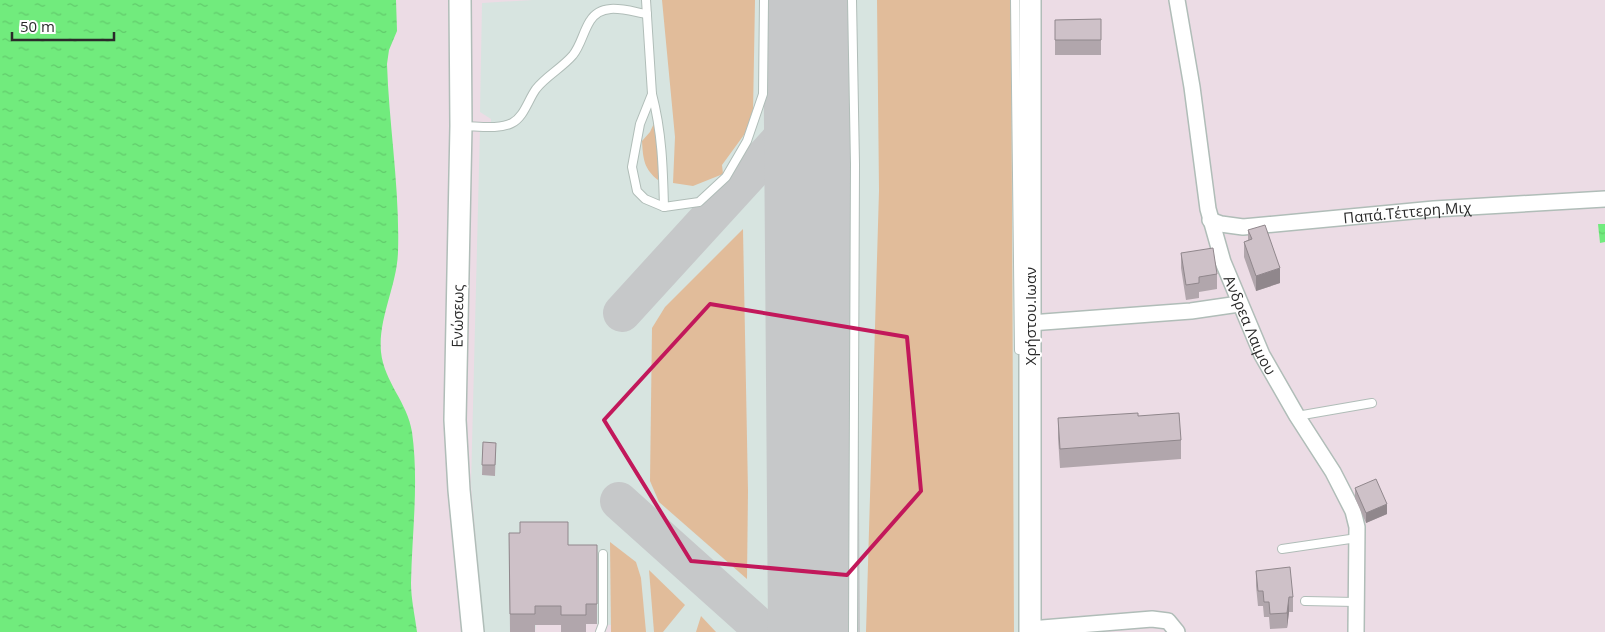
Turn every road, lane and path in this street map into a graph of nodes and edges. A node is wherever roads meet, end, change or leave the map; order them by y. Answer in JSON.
{"nodes":[{"id":1,"x":460,"y":0,"type":"edge"},
{"id":2,"x":646,"y":0,"type":"edge"},
{"id":3,"x":764,"y":0,"type":"edge"},
{"id":4,"x":852,"y":0,"type":"edge"},
{"id":5,"x":1015,"y":0,"type":"edge"},
{"id":6,"x":1030,"y":0,"type":"edge"},
{"id":7,"x":1177,"y":0,"type":"edge"},
{"id":8,"x":647,"y":14,"type":"junction"},
{"id":9,"x":652,"y":94,"type":"junction"},
{"id":10,"x":461,"y":126,"type":"junction"},
{"id":11,"x":1605,"y":199,"type":"edge"},
{"id":12,"x":664,"y":207,"type":"junction"},
{"id":13,"x":1210,"y":220,"type":"junction"},
{"id":14,"x":1239,"y":304,"type":"junction"},
{"id":15,"x":1030,"y":323,"type":"junction"},
{"id":16,"x":1020,"y":355,"type":"dead end"},
{"id":17,"x":1372,"y":403,"type":"dead end"},
{"id":18,"x":1297,"y":416,"type":"junction"},
{"id":19,"x":1021,"y":483,"type":"dead end"},
{"id":20,"x":1357,"y":538,"type":"junction"},
{"id":21,"x":1282,"y":549,"type":"dead end"},
{"id":22,"x":602,"y":554,"type":"dead end"},
{"id":23,"x":1305,"y":601,"type":"dead end"},
{"id":24,"x":1355,"y":602,"type":"junction"},
{"id":25,"x":1028,"y":631,"type":"edge"},
{"id":26,"x":473,"y":632,"type":"edge"},
{"id":27,"x":600,"y":632,"type":"edge"},
{"id":28,"x":853,"y":632,"type":"edge"},
{"id":29,"x":1177,"y":632,"type":"edge"},
{"id":30,"x":1356,"y":632,"type":"edge"}],
"edges":[{"from":1,"to":10,"type":"main road","name":"Ενώσεως"},
{"from":2,"to":8,"type":"lane"},
{"from":3,"to":12,"type":"lane"},
{"from":4,"to":28,"type":"lane"},
{"from":5,"to":16,"type":"lane"},
{"from":6,"to":15,"type":"main road","name":"Χρήστου.Ιωαν"},
{"from":7,"to":13,"type":"street","name":"Ανδρεα Λαιμου"},
{"from":8,"to":9,"type":"lane"},
{"from":8,"to":10,"type":"lane"},
{"from":9,"to":12,"type":"lane"},
{"from":9,"to":12,"type":"lane"},
{"from":10,"to":26,"type":"main road","name":"Ενώσεως"},
{"from":11,"to":13,"type":"street","name":"Παπά.Τέττερη.Μιχ"},
{"from":13,"to":14,"type":"street","name":"Ανδρεα Λαιμου"},
{"from":14,"to":15,"type":"street"},
{"from":14,"to":18,"type":"street","name":"Ανδρεα Λαιμου"},
{"from":15,"to":25,"type":"main road","name":"Χρήστου.Ιωαν"},
{"from":17,"to":18,"type":"lane"},
{"from":18,"to":20,"type":"street","name":"Ανδρεα Λαιμου"},
{"from":19,"to":25,"type":"lane"},
{"from":20,"to":21,"type":"lane"},
{"from":20,"to":24,"type":"street","name":"Ανδρεα Λαιμου"},
{"from":22,"to":27,"type":"lane"},
{"from":23,"to":24,"type":"lane"},
{"from":24,"to":30,"type":"street","name":"Ανδρεα Λαιμου"},
{"from":25,"to":29,"type":"street"}]}
